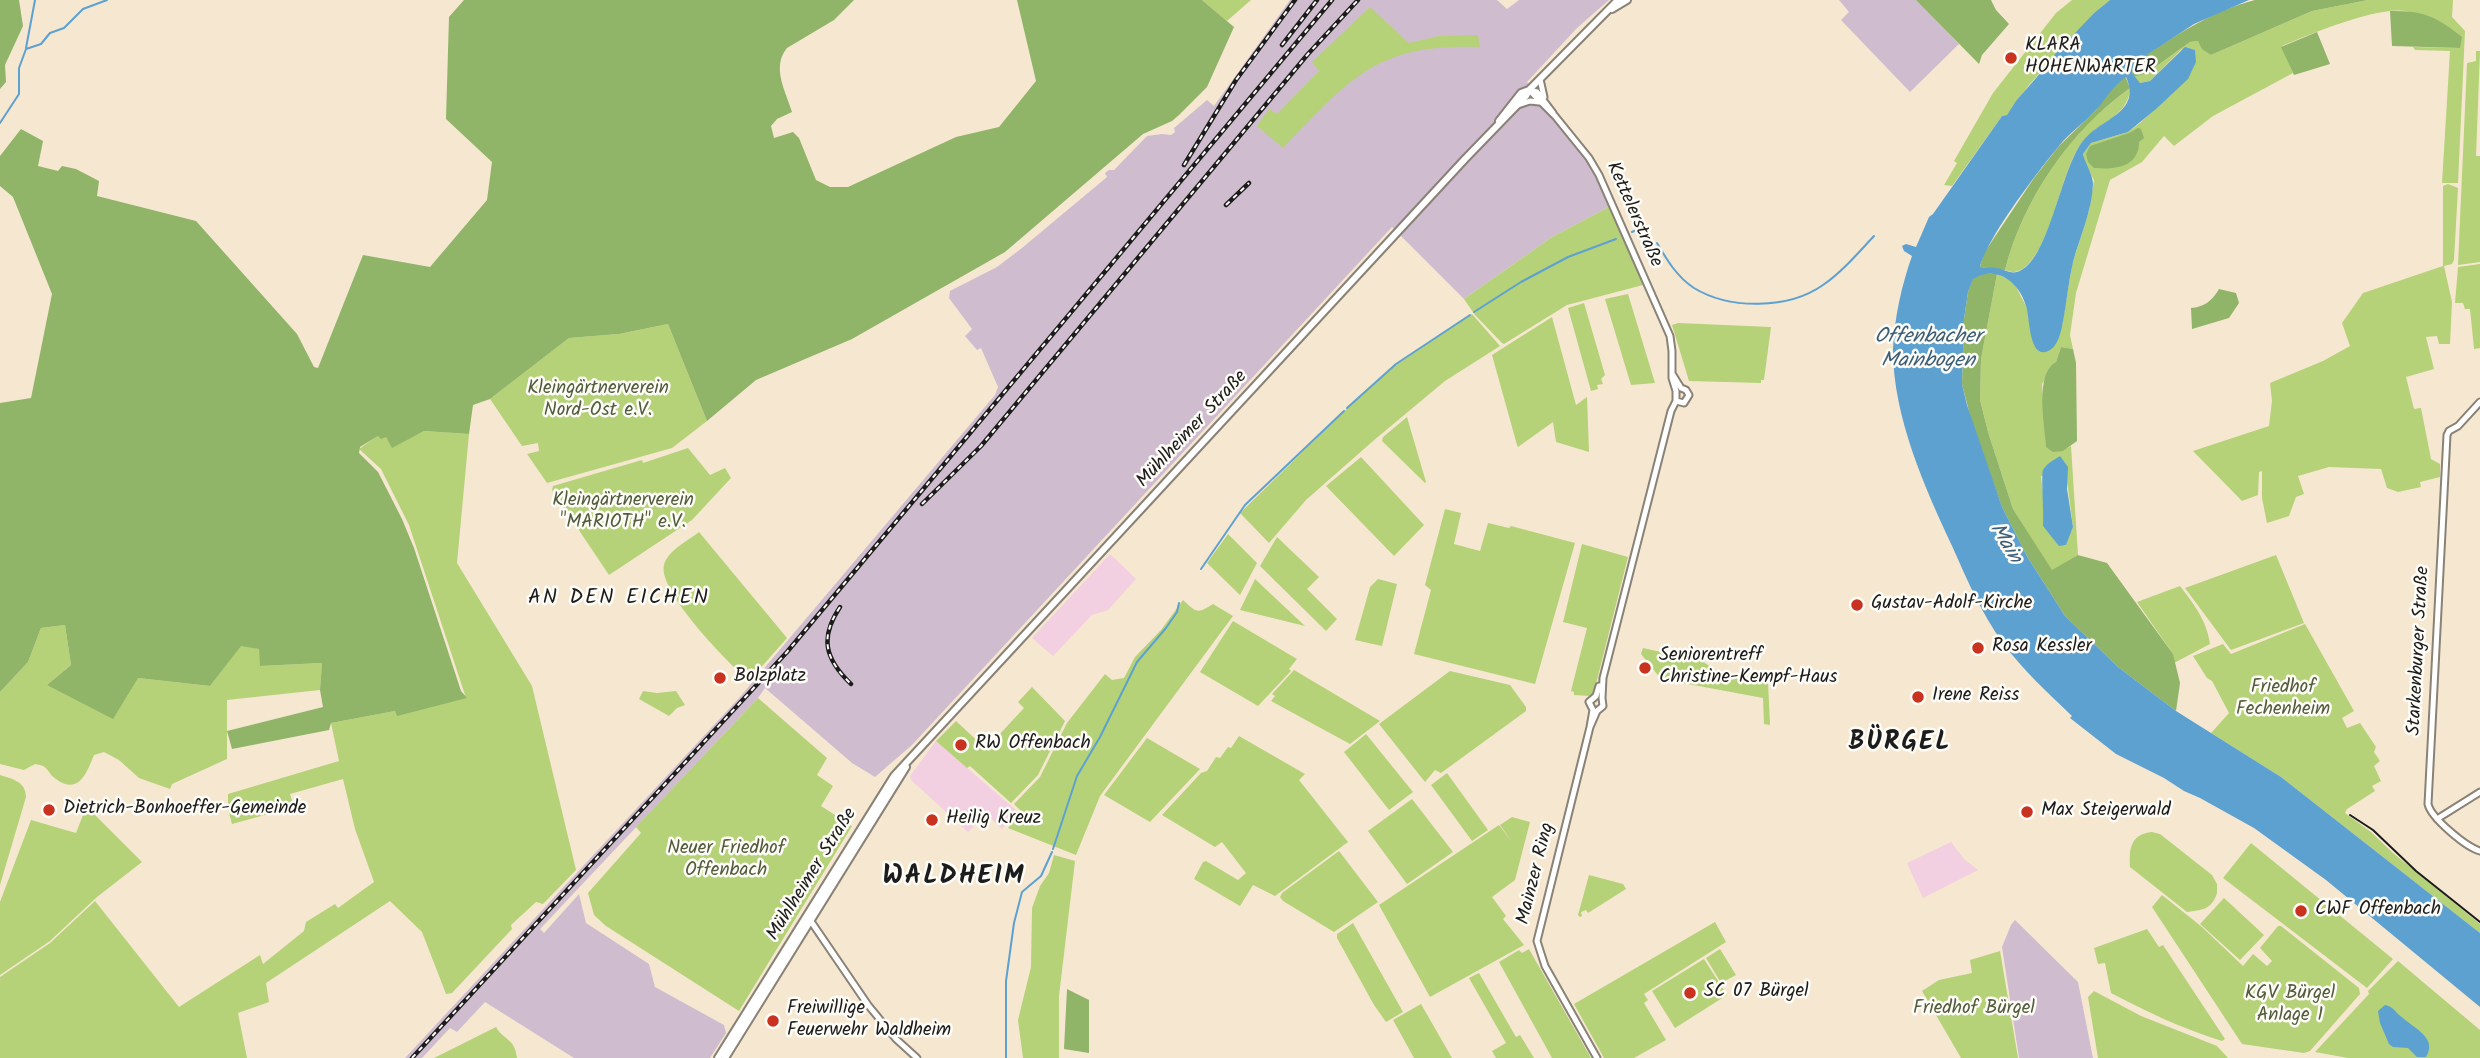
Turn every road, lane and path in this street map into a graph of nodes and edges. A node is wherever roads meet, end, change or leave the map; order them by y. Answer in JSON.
{"nodes":[{"id":1,"x":1618,"y":0,"type":"edge"},
{"id":2,"x":1627,"y":0,"type":"edge"},
{"id":3,"x":1607,"y":12,"type":"junction"},
{"id":4,"x":1543,"y":76,"type":"junction"},
{"id":5,"x":1529,"y":90,"type":"junction"},
{"id":6,"x":1542,"y":101,"type":"junction"},
{"id":7,"x":1518,"y":105,"type":"junction"},
{"id":8,"x":1495,"y":128,"type":"junction"},
{"id":9,"x":1679,"y":390,"type":"junction"},
{"id":10,"x":1678,"y":402,"type":"junction"},
{"id":11,"x":2480,"y":402,"type":"edge"},
{"id":12,"x":1599,"y":697,"type":"junction"},
{"id":13,"x":1595,"y":710,"type":"junction"},
{"id":14,"x":2480,"y":792,"type":"edge"},
{"id":15,"x":2450,"y":812,"type":"junction"},
{"id":16,"x":2437,"y":819,"type":"junction"},
{"id":17,"x":2448,"y":828,"type":"junction"},
{"id":18,"x":2480,"y":851,"type":"edge"},
{"id":19,"x":810,"y":918,"type":"junction"},
{"id":20,"x":804,"y":927,"type":"junction"},
{"id":21,"x":823,"y":938,"type":"junction"},
{"id":22,"x":747,"y":1018,"type":"junction"},
{"id":23,"x":718,"y":1058,"type":"edge"},
{"id":24,"x":725,"y":1058,"type":"edge"},
{"id":25,"x":917,"y":1058,"type":"edge"},
{"id":26,"x":1597,"y":1058,"type":"edge"}],
"edges":[{"from":1,"to":3,"type":"main road","name":"Mühlheimer Straße"},
{"from":2,"to":3,"type":"main road","name":"Mühlheimer Straße"},
{"from":3,"to":4,"type":"main road","name":"Mühlheimer Straße"},
{"from":4,"to":5,"type":"main road","name":"Mühlheimer Straße"},
{"from":4,"to":6,"type":"street"},
{"from":5,"to":6,"type":"street","name":"Kettelerstraße"},
{"from":5,"to":7,"type":"main road","name":"Mühlheimer Straße"},
{"from":5,"to":8,"type":"main road","name":"Mühlheimer Straße"},
{"from":6,"to":7,"type":"street"},
{"from":6,"to":9,"type":"street","name":"Kettelerstraße"},
{"from":7,"to":8,"type":"main road","name":"Mühlheimer Straße"},
{"from":8,"to":19,"type":"main road","name":"Mühlheimer Straße"},
{"from":9,"to":10,"type":"street"},
{"from":9,"to":10,"type":"street"},
{"from":10,"to":12,"type":"street"},
{"from":11,"to":16,"type":"street","name":"Starkenburger Straße"},
{"from":12,"to":13,"type":"street"},
{"from":12,"to":13,"type":"street"},
{"from":13,"to":26,"type":"street","name":"Mainzer Ring"},
{"from":14,"to":15,"type":"street"},
{"from":15,"to":16,"type":"street"},
{"from":15,"to":17,"type":"street"},
{"from":16,"to":17,"type":"street"},
{"from":17,"to":18,"type":"street"},
{"from":19,"to":20,"type":"main road","name":"Mühlheimer Straße"},
{"from":19,"to":21,"type":"street"},
{"from":20,"to":21,"type":"street"},
{"from":20,"to":22,"type":"main road","name":"Mühlheimer Straße"},
{"from":20,"to":22,"type":"main road","name":"Mühlheimer Straße"},
{"from":21,"to":25,"type":"street"},
{"from":22,"to":23,"type":"main road"},
{"from":22,"to":24,"type":"main road"}]}
